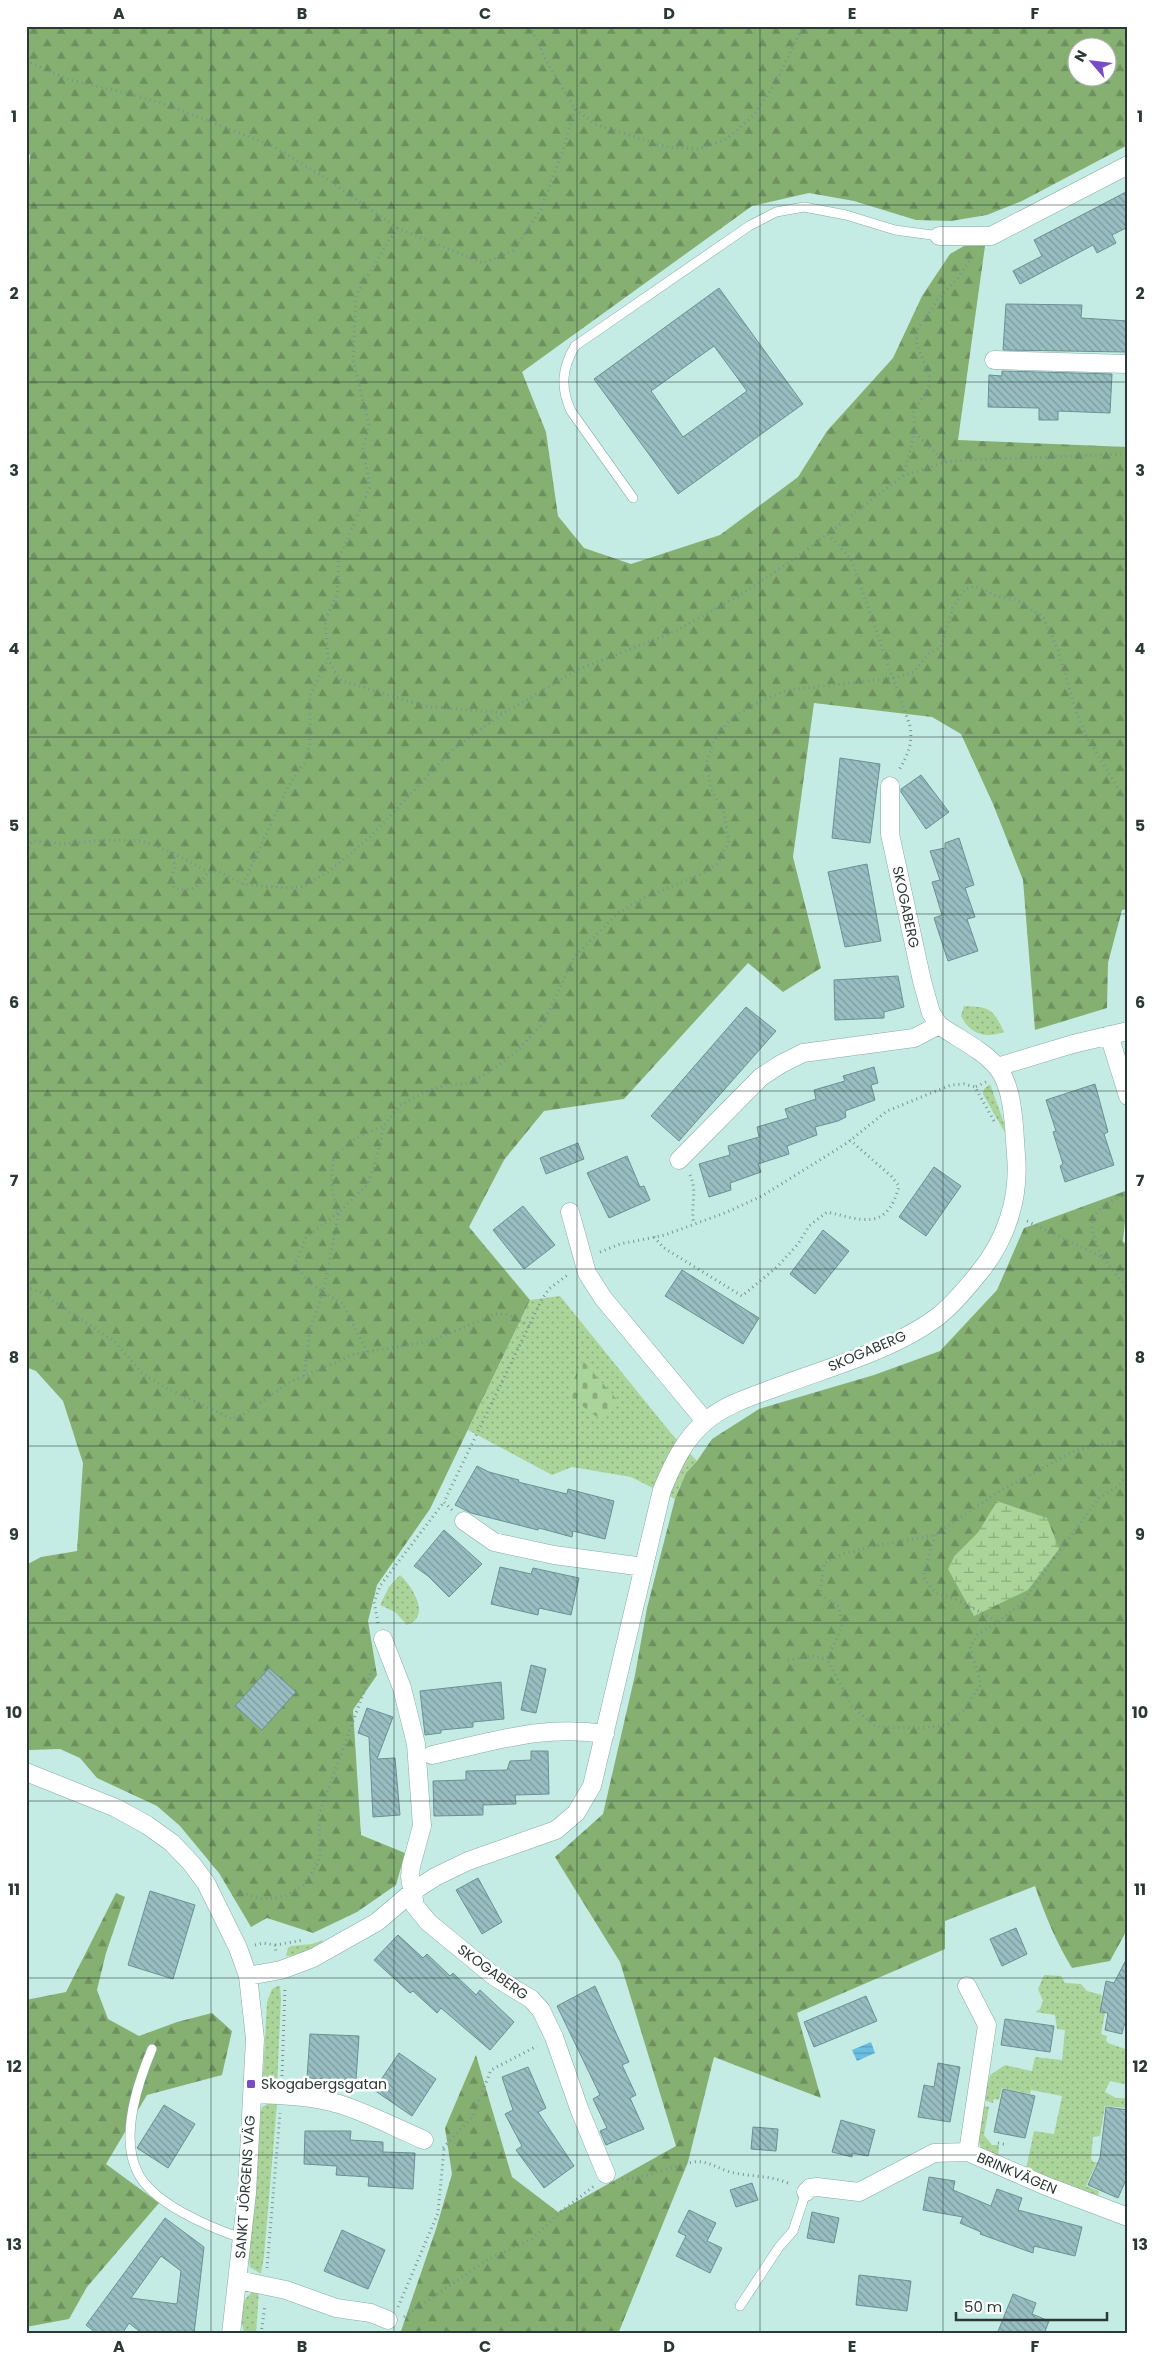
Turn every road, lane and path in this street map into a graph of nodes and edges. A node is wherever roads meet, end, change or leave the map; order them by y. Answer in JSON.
{"nodes":[{"id":1,"x":530,"y":26,"type":"edge"},
{"id":2,"x":803,"y":26,"type":"edge"},
{"id":3,"x":26,"y":61,"type":"edge"},
{"id":4,"x":575,"y":109,"type":"junction"},
{"id":5,"x":1128,"y":164,"type":"edge"},
{"id":6,"x":397,"y":228,"type":"junction"},
{"id":7,"x":939,"y":236,"type":"joint"},
{"id":8,"x":991,"y":236,"type":"junction"},
{"id":9,"x":994,"y":360,"type":"dead end"},
{"id":10,"x":1128,"y":364,"type":"edge"},
{"id":11,"x":915,"y":432,"type":"junction"},
{"id":12,"x":1128,"y":454,"type":"edge"},
{"id":13,"x":945,"y":462,"type":"junction"},
{"id":14,"x":903,"y":476,"type":"junction"},
{"id":15,"x":633,"y":498,"type":"dead end"},
{"id":16,"x":828,"y":534,"type":"junction"},
{"id":17,"x":328,"y":658,"type":"junction"},
{"id":18,"x":893,"y":678,"type":"junction"},
{"id":19,"x":504,"y":714,"type":"junction"},
{"id":20,"x":890,"y":786,"type":"joint"},
{"id":21,"x":1128,"y":804,"type":"edge"},
{"id":22,"x":26,"y":836,"type":"edge"},
{"id":23,"x":32,"y":840,"type":"junction"},
{"id":24,"x":26,"y":852,"type":"edge"},
{"id":25,"x":172,"y":853,"type":"junction"},
{"id":26,"x":208,"y":872,"type":"junction"},
{"id":27,"x":243,"y":884,"type":"junction"},
{"id":28,"x":939,"y":1026,"type":"junction"},
{"id":29,"x":1128,"y":1031,"type":"edge"},
{"id":30,"x":1109,"y":1035,"type":"junction"},
{"id":31,"x":1000,"y":1072,"type":"junction"},
{"id":32,"x":975,"y":1088,"type":"junction"},
{"id":33,"x":1128,"y":1096,"type":"edge"},
{"id":34,"x":996,"y":1124,"type":"dead end"},
{"id":35,"x":384,"y":1126,"type":"junction"},
{"id":36,"x":850,"y":1140,"type":"junction"},
{"id":37,"x":679,"y":1160,"type":"joint"},
{"id":38,"x":1128,"y":1192,"type":"edge"},
{"id":39,"x":339,"y":1212,"type":"junction"},
{"id":40,"x":570,"y":1212,"type":"dead end"},
{"id":41,"x":1010,"y":1214,"type":"junction"},
{"id":42,"x":694,"y":1224,"type":"junction"},
{"id":43,"x":654,"y":1237,"type":"junction"},
{"id":44,"x":1102,"y":1257,"type":"junction"},
{"id":45,"x":583,"y":1262,"type":"junction"},
{"id":46,"x":26,"y":1287,"type":"edge"},
{"id":47,"x":1128,"y":1289,"type":"edge"},
{"id":48,"x":323,"y":1293,"type":"junction"},
{"id":49,"x":530,"y":1326,"type":"junction"},
{"id":50,"x":367,"y":1352,"type":"junction"},
{"id":51,"x":304,"y":1376,"type":"junction"},
{"id":52,"x":705,"y":1421,"type":"junction"},
{"id":53,"x":1128,"y":1442,"type":"edge"},
{"id":54,"x":1128,"y":1474,"type":"edge"},
{"id":55,"x":444,"y":1502,"type":"junction"},
{"id":56,"x":464,"y":1521,"type":"joint"},
{"id":57,"x":935,"y":1535,"type":"junction"},
{"id":58,"x":644,"y":1567,"type":"junction"},
{"id":59,"x":998,"y":1622,"type":"junction"},
{"id":60,"x":383,"y":1640,"type":"junction"},
{"id":61,"x":827,"y":1659,"type":"junction"},
{"id":62,"x":788,"y":1660,"type":"dead end"},
{"id":63,"x":606,"y":1734,"type":"junction"},
{"id":64,"x":432,"y":1755,"type":"dead end"},
{"id":65,"x":26,"y":1772,"type":"edge"},
{"id":66,"x":412,"y":1892,"type":"junction"},
{"id":67,"x":235,"y":1905,"type":"dead end"},
{"id":68,"x":312,"y":1939,"type":"dead end"},
{"id":69,"x":245,"y":1942,"type":"junction"},
{"id":70,"x":256,"y":1944,"type":"junction"},
{"id":71,"x":275,"y":1945,"type":"junction"},
{"id":72,"x":280,"y":1970,"type":"junction"},
{"id":73,"x":248,"y":1976,"type":"junction"},
{"id":74,"x":967,"y":1986,"type":"dead end"},
{"id":75,"x":554,"y":2037,"type":"junction"},
{"id":76,"x":152,"y":2049,"type":"dead end"},
{"id":77,"x":252,"y":2094,"type":"junction"},
{"id":78,"x":281,"y":2095,"type":"junction"},
{"id":79,"x":424,"y":2140,"type":"joint"},
{"id":80,"x":444,"y":2149,"type":"junction"},
{"id":81,"x":968,"y":2152,"type":"junction"},
{"id":82,"x":606,"y":2174,"type":"junction"},
{"id":83,"x":799,"y":2189,"type":"junction"},
{"id":84,"x":1128,"y":2217,"type":"edge"},
{"id":85,"x":241,"y":2238,"type":"junction"},
{"id":86,"x":238,"y":2280,"type":"junction"},
{"id":87,"x":267,"y":2285,"type":"junction"},
{"id":88,"x":740,"y":2306,"type":"dead end"},
{"id":89,"x":390,"y":2320,"type":"junction"},
{"id":90,"x":231,"y":2334,"type":"edge"},
{"id":91,"x":262,"y":2334,"type":"edge"}],
"edges":[{"from":1,"to":4,"type":"path"},
{"from":2,"to":4,"type":"path"},
{"from":3,"to":6,"type":"path"},
{"from":4,"to":6,"type":"path"},
{"from":5,"to":8,"type":"street"},
{"from":6,"to":17,"type":"path"},
{"from":7,"to":8,"type":"street"},
{"from":7,"to":15,"type":"lane"},
{"from":8,"to":11,"type":"path"},
{"from":9,"to":10,"type":"street"},
{"from":11,"to":13,"type":"path"},
{"from":11,"to":14,"type":"path"},
{"from":12,"to":13,"type":"path"},
{"from":13,"to":14,"type":"path"},
{"from":14,"to":16,"type":"path"},
{"from":16,"to":18,"type":"path"},
{"from":16,"to":19,"type":"path"},
{"from":17,"to":19,"type":"path"},
{"from":17,"to":27,"type":"path"},
{"from":18,"to":20,"type":"path"},
{"from":18,"to":21,"type":"path"},
{"from":18,"to":35,"type":"path"},
{"from":19,"to":27,"type":"path"},
{"from":20,"to":28,"type":"street","name":"SKOGABERG"},
{"from":22,"to":23,"type":"path"},
{"from":23,"to":24,"type":"path"},
{"from":23,"to":25,"type":"path"},
{"from":25,"to":26,"type":"path"},
{"from":25,"to":26,"type":"path"},
{"from":26,"to":27,"type":"path"},
{"from":28,"to":31,"type":"street","name":"SKOGABERG"},
{"from":28,"to":37,"type":"street"},
{"from":29,"to":30,"type":"street"},
{"from":30,"to":31,"type":"street"},
{"from":30,"to":33,"type":"street"},
{"from":31,"to":32,"type":"path"},
{"from":31,"to":41,"type":"street","name":"SKOGABERG"},
{"from":32,"to":34,"type":"path"},
{"from":32,"to":36,"type":"path"},
{"from":35,"to":39,"type":"path"},
{"from":35,"to":39,"type":"path"},
{"from":36,"to":42,"type":"path"},
{"from":36,"to":43,"type":"path"},
{"from":37,"to":42,"type":"path"},
{"from":38,"to":44,"type":"path"},
{"from":39,"to":48,"type":"path"},
{"from":39,"to":48,"type":"path"},
{"from":40,"to":45,"type":"street"},
{"from":41,"to":44,"type":"path"},
{"from":41,"to":52,"type":"street","name":"SKOGABERG"},
{"from":42,"to":43,"type":"path"},
{"from":43,"to":45,"type":"path"},
{"from":44,"to":47,"type":"path"},
{"from":45,"to":49,"type":"path"},
{"from":45,"to":52,"type":"street"},
{"from":46,"to":51,"type":"path"},
{"from":48,"to":50,"type":"path"},
{"from":48,"to":51,"type":"path"},
{"from":49,"to":50,"type":"path"},
{"from":49,"to":55,"type":"path"},
{"from":50,"to":51,"type":"path"},
{"from":52,"to":58,"type":"street","name":"SKOGABERG"},
{"from":53,"to":57,"type":"path"},
{"from":54,"to":59,"type":"path"},
{"from":55,"to":56,"type":"path"},
{"from":55,"to":60,"type":"path"},
{"from":56,"to":58,"type":"street"},
{"from":57,"to":59,"type":"path"},
{"from":57,"to":61,"type":"path"},
{"from":58,"to":63,"type":"street","name":"SKOGABERG"},
{"from":59,"to":61,"type":"path"},
{"from":60,"to":66,"type":"street","name":"SKOGABERG"},
{"from":60,"to":67,"type":"path"},
{"from":61,"to":62,"type":"path"},
{"from":63,"to":64,"type":"street"},
{"from":63,"to":66,"type":"street","name":"SKOGABERG"},
{"from":65,"to":69,"type":"street","name":"SANKT JÖRGENS VÄG"},
{"from":66,"to":72,"type":"street","name":"SKOGABERG"},
{"from":66,"to":75,"type":"street","name":"SKOGABERG"},
{"from":68,"to":71,"type":"path"},
{"from":69,"to":70,"type":"path"},
{"from":69,"to":70,"type":"path"},
{"from":69,"to":73,"type":"street","name":"SANKT JÖRGENS VÄG"},
{"from":70,"to":71,"type":"path"},
{"from":71,"to":72,"type":"path"},
{"from":72,"to":73,"type":"street","name":"SKOGABERG"},
{"from":72,"to":78,"type":"path"},
{"from":73,"to":77,"type":"street","name":"SANKT JÖRGENS VÄG"},
{"from":74,"to":81,"type":"street"},
{"from":75,"to":80,"type":"path"},
{"from":75,"to":82,"type":"street","name":"SKOGABERG"},
{"from":76,"to":85,"type":"lane"},
{"from":77,"to":78,"type":"street"},
{"from":77,"to":85,"type":"street","name":"SANKT JÖRGENS VÄG"},
{"from":78,"to":79,"type":"street"},
{"from":78,"to":87,"type":"path"},
{"from":79,"to":80,"type":"path"},
{"from":80,"to":89,"type":"path"},
{"from":81,"to":83,"type":"street","name":"BRINKVÄGEN"},
{"from":81,"to":84,"type":"street","name":"BRINKVÄGEN"},
{"from":82,"to":83,"type":"path"},
{"from":82,"to":89,"type":"path"},
{"from":83,"to":88,"type":"lane"},
{"from":85,"to":86,"type":"street","name":"SANKT JÖRGENS VÄG"},
{"from":86,"to":87,"type":"street"},
{"from":86,"to":90,"type":"street","name":"SANKT JÖRGENS VÄG"},
{"from":87,"to":89,"type":"street"},
{"from":87,"to":91,"type":"path"}]}
